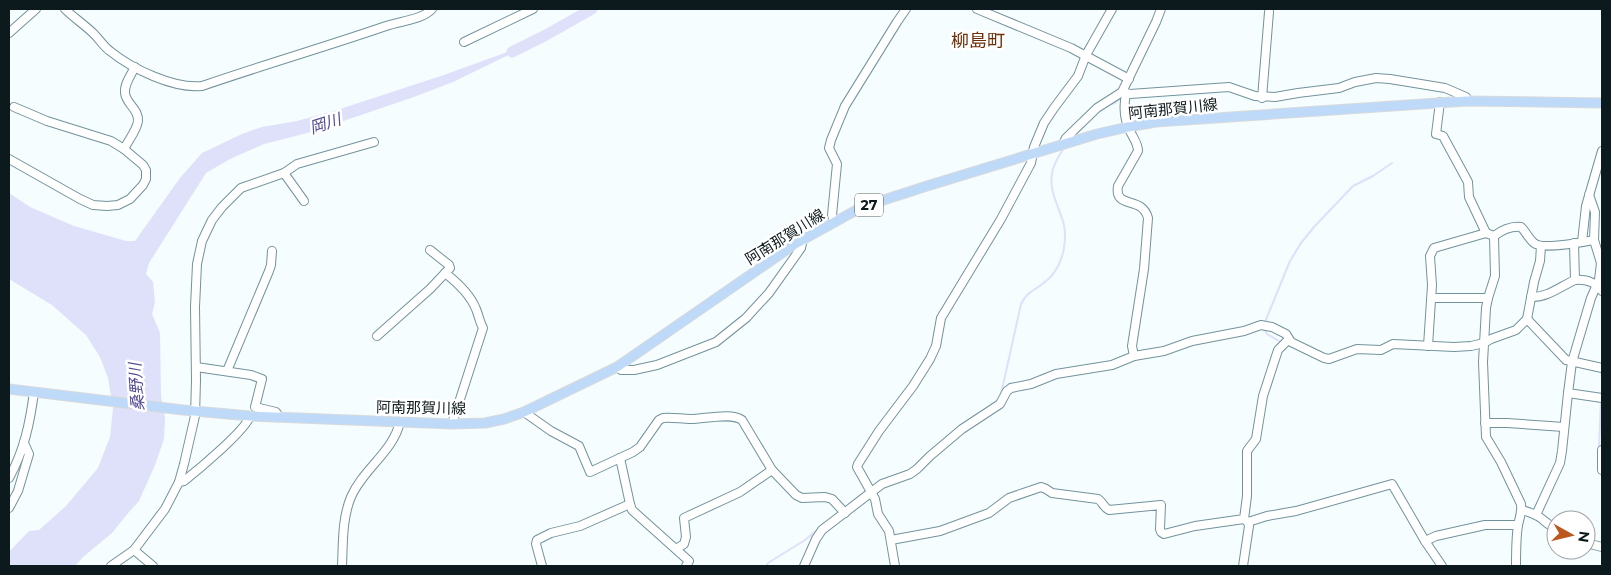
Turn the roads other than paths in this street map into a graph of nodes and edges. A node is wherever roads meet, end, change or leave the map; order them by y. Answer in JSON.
{"nodes":[{"id":1,"x":36,"y":9,"type":"edge"},
{"id":2,"x":65,"y":9,"type":"edge"},
{"id":3,"x":432,"y":9,"type":"edge"},
{"id":4,"x":533,"y":9,"type":"edge"},
{"id":5,"x":906,"y":9,"type":"edge"},
{"id":6,"x":977,"y":9,"type":"edge"},
{"id":7,"x":1112,"y":9,"type":"edge"},
{"id":8,"x":1161,"y":9,"type":"edge"},
{"id":9,"x":1269,"y":12,"type":"dead end"},
{"id":10,"x":9,"y":33,"type":"edge"},
{"id":11,"x":464,"y":42,"type":"dead end"},
{"id":12,"x":1086,"y":55,"type":"junction"},
{"id":13,"x":135,"y":67,"type":"junction"},
{"id":14,"x":1129,"y":79,"type":"junction"},
{"id":15,"x":1124,"y":93,"type":"junction"},
{"id":16,"x":1262,"y":98,"type":"junction"},
{"id":17,"x":1467,"y":101,"type":"junction"},
{"id":18,"x":1440,"y":102,"type":"junction"},
{"id":19,"x":1601,"y":102,"type":"edge"},
{"id":20,"x":14,"y":107,"type":"dead end"},
{"id":21,"x":1128,"y":127,"type":"junction"},
{"id":22,"x":374,"y":142,"type":"dead end"},
{"id":23,"x":1063,"y":144,"type":"junction"},
{"id":24,"x":124,"y":149,"type":"junction"},
{"id":25,"x":1602,"y":151,"type":"edge"},
{"id":26,"x":1032,"y":153,"type":"junction"},
{"id":27,"x":9,"y":159,"type":"edge"},
{"id":28,"x":284,"y":173,"type":"junction"},
{"id":29,"x":1589,"y":196,"type":"junction"},
{"id":30,"x":304,"y":202,"type":"dead end"},
{"id":31,"x":834,"y":222,"type":"junction"},
{"id":32,"x":1490,"y":234,"type":"junction"},
{"id":33,"x":1597,"y":235,"type":"edge"},
{"id":34,"x":803,"y":239,"type":"junction"},
{"id":35,"x":1578,"y":243,"type":"junction"},
{"id":36,"x":1541,"y":246,"type":"junction"},
{"id":37,"x":430,"y":250,"type":"dead end"},
{"id":38,"x":272,"y":251,"type":"dead end"},
{"id":39,"x":1601,"y":258,"type":"edge"},
{"id":40,"x":445,"y":273,"type":"junction"},
{"id":41,"x":1575,"y":280,"type":"junction"},
{"id":42,"x":1600,"y":288,"type":"edge"},
{"id":43,"x":1531,"y":297,"type":"junction"},
{"id":44,"x":1432,"y":298,"type":"junction"},
{"id":45,"x":1488,"y":298,"type":"junction"},
{"id":46,"x":1527,"y":319,"type":"junction"},
{"id":47,"x":377,"y":336,"type":"dead end"},
{"id":48,"x":1288,"y":340,"type":"junction"},
{"id":49,"x":1484,"y":343,"type":"junction"},
{"id":50,"x":1428,"y":346,"type":"junction"},
{"id":51,"x":1134,"y":356,"type":"junction"},
{"id":52,"x":1572,"y":362,"type":"junction"},
{"id":53,"x":196,"y":367,"type":"junction"},
{"id":54,"x":617,"y":367,"type":"junction"},
{"id":55,"x":1602,"y":368,"type":"edge"},
{"id":56,"x":226,"y":371,"type":"junction"},
{"id":57,"x":9,"y":389,"type":"edge"},
{"id":58,"x":38,"y":393,"type":"junction"},
{"id":59,"x":1568,"y":393,"type":"junction"},
{"id":60,"x":1602,"y":398,"type":"edge"},
{"id":61,"x":195,"y":412,"type":"junction"},
{"id":62,"x":524,"y":412,"type":"junction"},
{"id":63,"x":250,"y":416,"type":"junction"},
{"id":64,"x":279,"y":417,"type":"junction"},
{"id":65,"x":400,"y":422,"type":"junction"},
{"id":66,"x":1485,"y":423,"type":"junction"},
{"id":67,"x":452,"y":424,"type":"junction"},
{"id":68,"x":1564,"y":427,"type":"junction"},
{"id":69,"x":24,"y":443,"type":"junction"},
{"id":70,"x":1602,"y":450,"type":"edge"},
{"id":71,"x":620,"y":458,"type":"junction"},
{"id":72,"x":772,"y":470,"type":"junction"},
{"id":73,"x":1602,"y":470,"type":"edge"},
{"id":74,"x":9,"y":478,"type":"edge"},
{"id":75,"x":179,"y":482,"type":"junction"},
{"id":76,"x":870,"y":490,"type":"junction"},
{"id":77,"x":630,"y":504,"type":"junction"},
{"id":78,"x":9,"y":508,"type":"edge"},
{"id":79,"x":1522,"y":510,"type":"junction"},
{"id":80,"x":843,"y":511,"type":"junction"},
{"id":81,"x":1536,"y":515,"type":"junction"},
{"id":82,"x":1246,"y":520,"type":"junction"},
{"id":83,"x":1546,"y":523,"type":"edge"},
{"id":84,"x":1518,"y":525,"type":"junction"},
{"id":85,"x":891,"y":540,"type":"junction"},
{"id":86,"x":1425,"y":541,"type":"junction"},
{"id":87,"x":676,"y":549,"type":"junction"},
{"id":88,"x":134,"y":550,"type":"junction"},
{"id":89,"x":111,"y":566,"type":"edge"},
{"id":90,"x":117,"y":566,"type":"edge"},
{"id":91,"x":153,"y":566,"type":"edge"},
{"id":92,"x":342,"y":566,"type":"edge"},
{"id":93,"x":542,"y":566,"type":"edge"},
{"id":94,"x":686,"y":566,"type":"edge"},
{"id":95,"x":804,"y":566,"type":"edge"},
{"id":96,"x":895,"y":566,"type":"edge"},
{"id":97,"x":1243,"y":566,"type":"edge"},
{"id":98,"x":1442,"y":566,"type":"edge"},
{"id":99,"x":1516,"y":566,"type":"edge"}],
"edges":[{"from":1,"to":10,"type":"street"},
{"from":2,"to":13,"type":"street"},
{"from":3,"to":13,"type":"street"},
{"from":4,"to":11,"type":"street"},
{"from":5,"to":31,"type":"street"},
{"from":6,"to":12,"type":"street"},
{"from":7,"to":12,"type":"street"},
{"from":8,"to":14,"type":"street"},
{"from":9,"to":16,"type":"street"},
{"from":12,"to":14,"type":"street"},
{"from":12,"to":26,"type":"street"},
{"from":13,"to":24,"type":"street"},
{"from":14,"to":15,"type":"street"},
{"from":15,"to":16,"type":"street"},
{"from":15,"to":21,"type":"street"},
{"from":15,"to":23,"type":"street"},
{"from":16,"to":17,"type":"street"},
{"from":17,"to":18,"type":"main road","name":"阿南那賀川線","number":"27"},
{"from":17,"to":19,"type":"main road","name":"阿南那賀川線","number":"27"},
{"from":18,"to":21,"type":"main road","name":"阿南那賀川線","number":"27"},
{"from":18,"to":32,"type":"street"},
{"from":20,"to":24,"type":"street"},
{"from":21,"to":23,"type":"main road","name":"阿南那賀川線","number":"27"},
{"from":21,"to":51,"type":"street"},
{"from":22,"to":28,"type":"street"},
{"from":23,"to":26,"type":"main road","name":"阿南那賀川線","number":"27"},
{"from":24,"to":27,"type":"street"},
{"from":25,"to":29,"type":"street"},
{"from":26,"to":31,"type":"main road","name":"阿南那賀川線","number":"27"},
{"from":26,"to":76,"type":"street"},
{"from":28,"to":30,"type":"street"},
{"from":28,"to":53,"type":"street"},
{"from":29,"to":33,"type":"street"},
{"from":29,"to":35,"type":"street"},
{"from":31,"to":34,"type":"main road","name":"阿南那賀川線","number":"27"},
{"from":32,"to":36,"type":"street"},
{"from":32,"to":44,"type":"street"},
{"from":32,"to":45,"type":"street"},
{"from":33,"to":35,"type":"street"},
{"from":33,"to":39,"type":"street"},
{"from":34,"to":54,"type":"main road","name":"阿南那賀川線","number":"27"},
{"from":34,"to":54,"type":"street"},
{"from":35,"to":36,"type":"street"},
{"from":35,"to":41,"type":"street"},
{"from":36,"to":43,"type":"street"},
{"from":37,"to":40,"type":"street"},
{"from":38,"to":56,"type":"street"},
{"from":39,"to":42,"type":"street"},
{"from":40,"to":47,"type":"street"},
{"from":40,"to":67,"type":"street"},
{"from":41,"to":42,"type":"street"},
{"from":41,"to":43,"type":"street"},
{"from":42,"to":52,"type":"street"},
{"from":43,"to":46,"type":"street"},
{"from":44,"to":45,"type":"street"},
{"from":44,"to":50,"type":"street"},
{"from":45,"to":49,"type":"street"},
{"from":46,"to":49,"type":"street"},
{"from":46,"to":52,"type":"street"},
{"from":48,"to":50,"type":"street"},
{"from":48,"to":51,"type":"street"},
{"from":48,"to":82,"type":"street"},
{"from":49,"to":50,"type":"street"},
{"from":49,"to":66,"type":"street"},
{"from":51,"to":76,"type":"street"},
{"from":52,"to":55,"type":"street"},
{"from":52,"to":59,"type":"street"},
{"from":53,"to":56,"type":"street"},
{"from":53,"to":61,"type":"street"},
{"from":54,"to":62,"type":"main road","name":"阿南那賀川線","number":"27"},
{"from":56,"to":64,"type":"street"},
{"from":57,"to":58,"type":"main road","name":"阿南那賀川線","number":"27"},
{"from":58,"to":61,"type":"main road","name":"阿南那賀川線","number":"27"},
{"from":58,"to":69,"type":"street"},
{"from":59,"to":60,"type":"street"},
{"from":59,"to":68,"type":"street"},
{"from":61,"to":63,"type":"main road","name":"阿南那賀川線","number":"27"},
{"from":61,"to":75,"type":"street"},
{"from":62,"to":67,"type":"main road","name":"阿南那賀川線","number":"27"},
{"from":62,"to":71,"type":"street"},
{"from":63,"to":64,"type":"main road","name":"阿南那賀川線","number":"27"},
{"from":63,"to":75,"type":"street"},
{"from":64,"to":65,"type":"main road","name":"阿南那賀川線","number":"27"},
{"from":65,"to":67,"type":"main road","name":"阿南那賀川線","number":"27"},
{"from":65,"to":92,"type":"street"},
{"from":66,"to":68,"type":"street"},
{"from":66,"to":79,"type":"street"},
{"from":68,"to":81,"type":"street"},
{"from":69,"to":74,"type":"street"},
{"from":69,"to":78,"type":"street"},
{"from":70,"to":73,"type":"street"},
{"from":71,"to":72,"type":"street"},
{"from":71,"to":77,"type":"street"},
{"from":72,"to":80,"type":"street"},
{"from":72,"to":87,"type":"street"},
{"from":75,"to":88,"type":"street"},
{"from":76,"to":80,"type":"street"},
{"from":76,"to":85,"type":"street"},
{"from":77,"to":87,"type":"street"},
{"from":77,"to":93,"type":"street"},
{"from":79,"to":81,"type":"street"},
{"from":79,"to":84,"type":"street"},
{"from":80,"to":95,"type":"street"},
{"from":81,"to":83,"type":"street"},
{"from":82,"to":85,"type":"street"},
{"from":82,"to":86,"type":"street"},
{"from":82,"to":97,"type":"street"},
{"from":84,"to":86,"type":"street"},
{"from":84,"to":99,"type":"street"},
{"from":85,"to":96,"type":"street"},
{"from":86,"to":98,"type":"street"},
{"from":87,"to":94,"type":"street"},
{"from":88,"to":89,"type":"street"},
{"from":88,"to":90,"type":"street"},
{"from":88,"to":91,"type":"street"}]}
